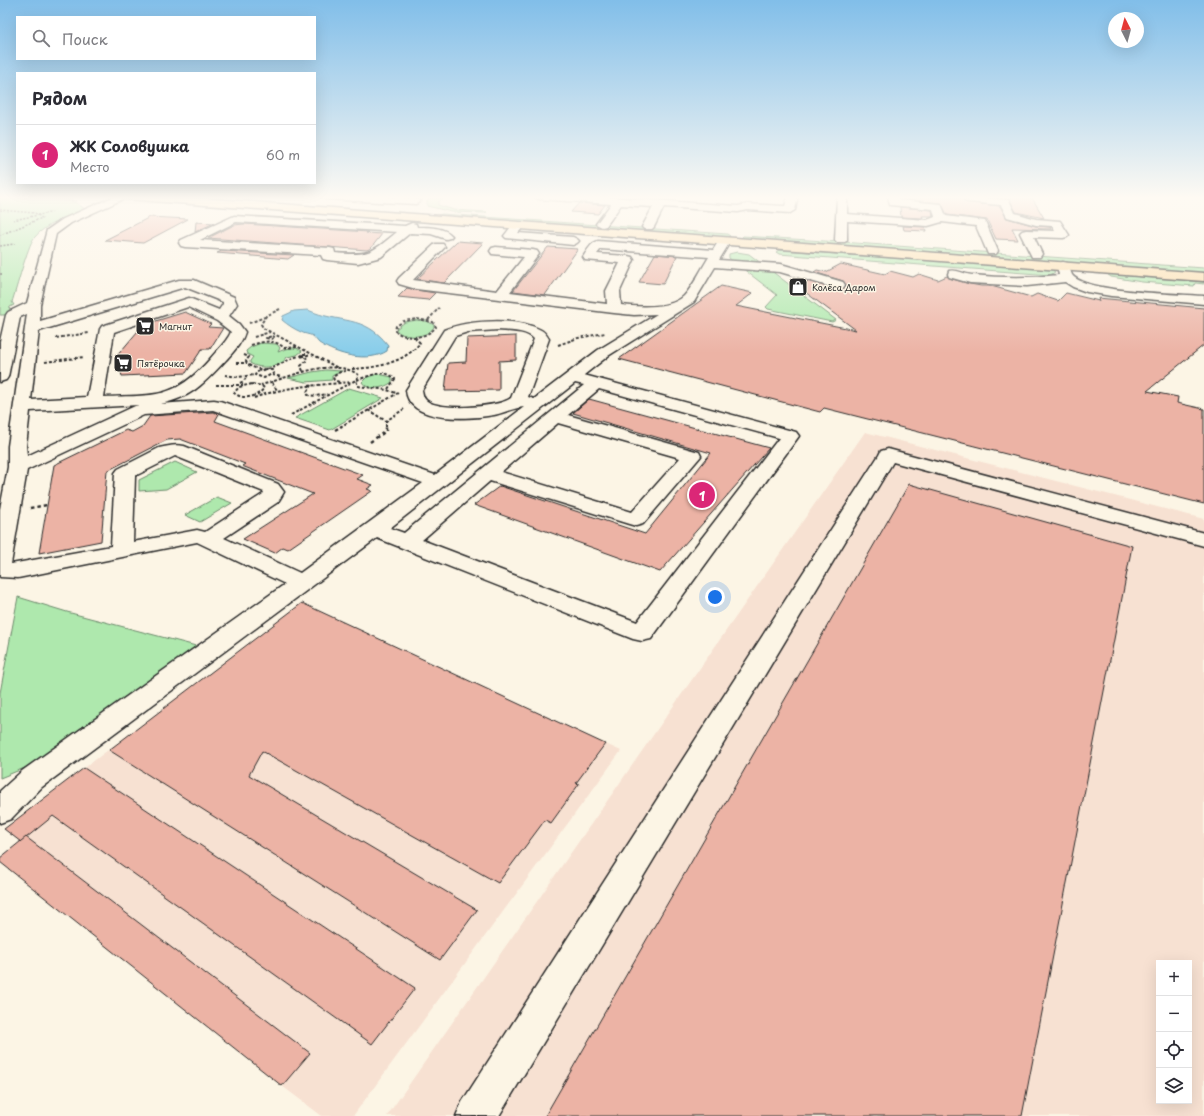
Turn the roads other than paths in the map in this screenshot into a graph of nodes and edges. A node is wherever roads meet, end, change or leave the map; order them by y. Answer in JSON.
{"nodes":[{"id":1,"x":47,"y":248,"type":"edge"},
{"id":2,"x":267,"y":248,"type":"edge"},
{"id":3,"x":384,"y":248,"type":"edge"},
{"id":4,"x":437,"y":248,"type":"edge"},
{"id":5,"x":596,"y":248,"type":"edge"},
{"id":6,"x":626,"y":248,"type":"edge"},
{"id":7,"x":724,"y":248,"type":"edge"},
{"id":8,"x":824,"y":248,"type":"edge"},
{"id":9,"x":952,"y":248,"type":"edge"},
{"id":10,"x":991,"y":248,"type":"edge"},
{"id":11,"x":1033,"y":248,"type":"edge"},
{"id":12,"x":496,"y":251,"type":"dead end"},
{"id":13,"x":992,"y":251,"type":"junction"},
{"id":14,"x":1036,"y":254,"type":"junction"},
{"id":15,"x":715,"y":258,"type":"junction"},
{"id":16,"x":1204,"y":266,"type":"edge"},
{"id":17,"x":1065,"y":272,"type":"junction"},
{"id":18,"x":954,"y":274,"type":"dead end"},
{"id":19,"x":1204,"y":277,"type":"edge"},
{"id":20,"x":838,"y":285,"type":"dead end"},
{"id":21,"x":205,"y":290,"type":"junction"},
{"id":22,"x":501,"y":295,"type":"junction"},
{"id":23,"x":186,"y":296,"type":"dead end"},
{"id":24,"x":1204,"y":300,"type":"edge"},
{"id":25,"x":33,"y":306,"type":"junction"},
{"id":26,"x":676,"y":308,"type":"junction"},
{"id":27,"x":614,"y":309,"type":"junction"},
{"id":28,"x":224,"y":313,"type":"dead end"},
{"id":29,"x":32,"y":328,"type":"junction"},
{"id":30,"x":28,"y":350,"type":"junction"},
{"id":31,"x":2,"y":354,"type":"edge"},
{"id":32,"x":0,"y":377,"type":"edge"},
{"id":33,"x":572,"y":378,"type":"junction"},
{"id":34,"x":596,"y":384,"type":"junction"},
{"id":35,"x":95,"y":402,"type":"junction"},
{"id":36,"x":528,"y":402,"type":"junction"},
{"id":37,"x":22,"y":406,"type":"junction"},
{"id":38,"x":555,"y":417,"type":"junction"},
{"id":39,"x":9,"y":446,"type":"edge"},
{"id":40,"x":18,"y":467,"type":"junction"},
{"id":41,"x":486,"y":474,"type":"junction"},
{"id":42,"x":438,"y":482,"type":"junction"},
{"id":43,"x":374,"y":529,"type":"junction"},
{"id":44,"x":208,"y":539,"type":"junction"},
{"id":45,"x":1204,"y":540,"type":"edge"},
{"id":46,"x":406,"y":542,"type":"junction"},
{"id":47,"x":122,"y":550,"type":"junction"},
{"id":48,"x":302,"y":583,"type":"junction"},
{"id":49,"x":0,"y":810,"type":"edge"},
{"id":50,"x":476,"y":1116,"type":"edge"}],
"edges":[{"from":1,"to":25,"type":"street"},
{"from":2,"to":3,"type":"street"},
{"from":4,"to":22,"type":"street"},
{"from":5,"to":27,"type":"street"},
{"from":6,"to":15,"type":"street"},
{"from":7,"to":15,"type":"street"},
{"from":8,"to":17,"type":"main road"},
{"from":9,"to":13,"type":"main road"},
{"from":10,"to":13,"type":"street"},
{"from":11,"to":14,"type":"street"},
{"from":12,"to":22,"type":"street"},
{"from":13,"to":14,"type":"main road"},
{"from":14,"to":16,"type":"main road"},
{"from":15,"to":20,"type":"street"},
{"from":15,"to":26,"type":"street"},
{"from":17,"to":18,"type":"street"},
{"from":17,"to":19,"type":"main road"},
{"from":17,"to":24,"type":"street"},
{"from":21,"to":23,"type":"street"},
{"from":21,"to":28,"type":"street"},
{"from":21,"to":29,"type":"street"},
{"from":22,"to":27,"type":"street"},
{"from":25,"to":29,"type":"street"},
{"from":25,"to":31,"type":"street"},
{"from":26,"to":27,"type":"street"},
{"from":26,"to":33,"type":"street"},
{"from":29,"to":30,"type":"street"},
{"from":30,"to":31,"type":"street"},
{"from":30,"to":37,"type":"street"},
{"from":31,"to":32,"type":"street"},
{"from":33,"to":34,"type":"street"},
{"from":33,"to":36,"type":"street"},
{"from":34,"to":38,"type":"street"},
{"from":34,"to":46,"type":"street"},
{"from":35,"to":35,"type":"street"},
{"from":35,"to":37,"type":"street"},
{"from":36,"to":36,"type":"street"},
{"from":36,"to":42,"type":"street"},
{"from":37,"to":39,"type":"street"},
{"from":38,"to":41,"type":"street"},
{"from":38,"to":41,"type":"street"},
{"from":39,"to":40,"type":"street"},
{"from":40,"to":42,"type":"street"},
{"from":40,"to":47,"type":"street"},
{"from":41,"to":46,"type":"street"},
{"from":42,"to":43,"type":"street"},
{"from":43,"to":46,"type":"street"},
{"from":43,"to":48,"type":"street"},
{"from":44,"to":47,"type":"street"},
{"from":44,"to":47,"type":"street"},
{"from":44,"to":48,"type":"street"},
{"from":45,"to":50,"type":"street"},
{"from":48,"to":49,"type":"street"}]}
